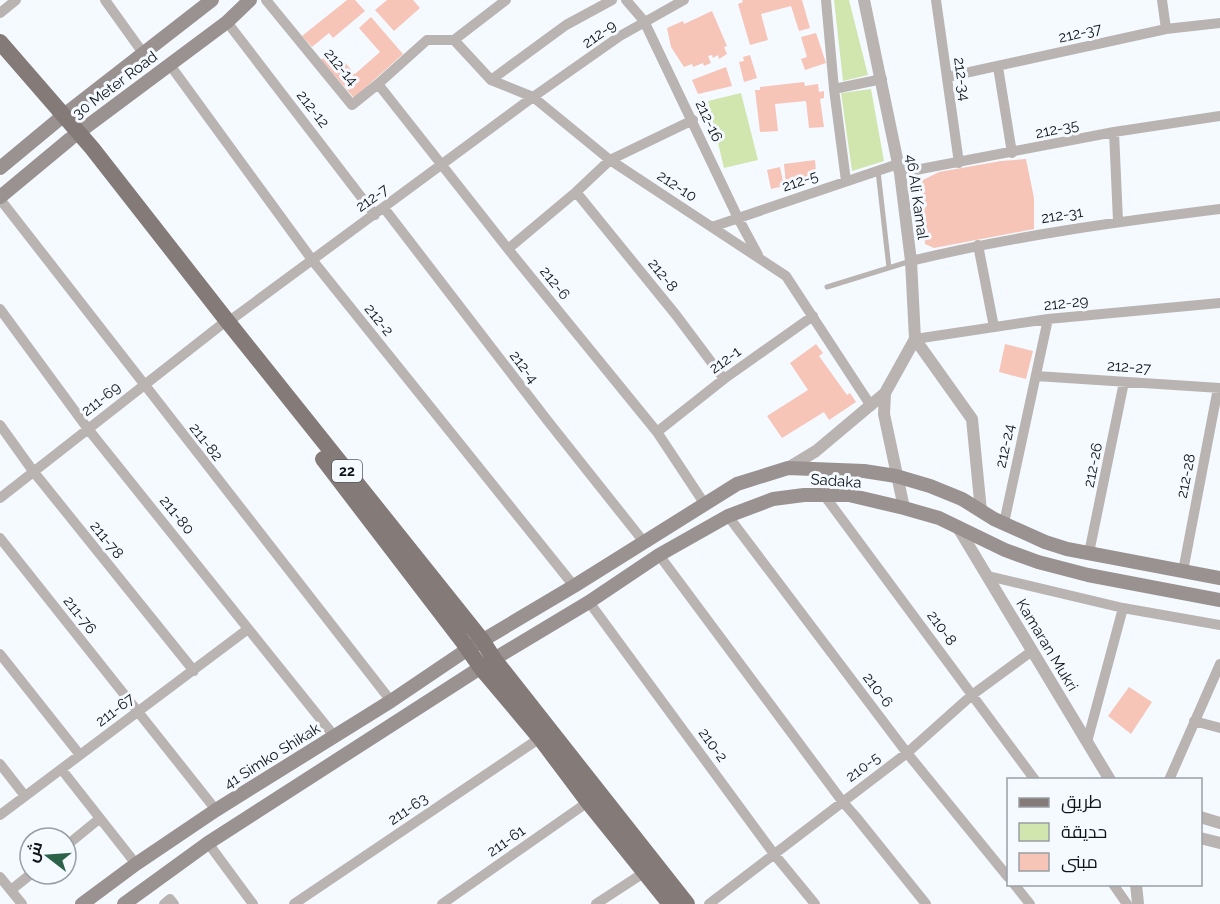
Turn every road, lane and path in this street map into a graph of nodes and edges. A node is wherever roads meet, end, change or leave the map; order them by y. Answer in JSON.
{"nodes":[{"id":1,"x":16,"y":0,"type":"edge"},
{"id":2,"x":105,"y":0,"type":"edge"},
{"id":3,"x":211,"y":0,"type":"edge"},
{"id":4,"x":250,"y":0,"type":"edge"},
{"id":5,"x":266,"y":0,"type":"edge"},
{"id":6,"x":506,"y":0,"type":"edge"},
{"id":7,"x":612,"y":0,"type":"edge"},
{"id":8,"x":626,"y":0,"type":"edge"},
{"id":9,"x":684,"y":0,"type":"edge"},
{"id":10,"x":826,"y":0,"type":"edge"},
{"id":11,"x":864,"y":0,"type":"edge"},
{"id":12,"x":939,"y":0,"type":"edge"},
{"id":13,"x":1162,"y":0,"type":"edge"},
{"id":14,"x":0,"y":13,"type":"edge"},
{"id":15,"x":644,"y":21,"type":"junction"},
{"id":16,"x":227,"y":22,"type":"junction"},
{"id":17,"x":1220,"y":23,"type":"edge"},
{"id":18,"x":1166,"y":29,"type":"junction"},
{"id":19,"x":454,"y":40,"type":"junction"},
{"id":20,"x":0,"y":42,"type":"edge"},
{"id":21,"x":0,"y":51,"type":"edge"},
{"id":22,"x":143,"y":54,"type":"junction"},
{"id":23,"x":170,"y":64,"type":"junction"},
{"id":24,"x":998,"y":67,"type":"junction"},
{"id":25,"x":947,"y":77,"type":"junction"},
{"id":26,"x":882,"y":79,"type":"junction"},
{"id":27,"x":491,"y":80,"type":"junction"},
{"id":28,"x":378,"y":84,"type":"junction"},
{"id":29,"x":834,"y":89,"type":"junction"},
{"id":30,"x":533,"y":97,"type":"junction"},
{"id":31,"x":1220,"y":116,"type":"edge"},
{"id":32,"x":60,"y":119,"type":"junction"},
{"id":33,"x":693,"y":120,"type":"junction"},
{"id":34,"x":1114,"y":132,"type":"junction"},
{"id":35,"x":75,"y":136,"type":"junction"},
{"id":36,"x":1012,"y":153,"type":"junction"},
{"id":37,"x":610,"y":160,"type":"junction"},
{"id":38,"x":959,"y":163,"type":"junction"},
{"id":39,"x":441,"y":166,"type":"junction"},
{"id":40,"x":0,"y":168,"type":"edge"},
{"id":41,"x":899,"y":169,"type":"junction"},
{"id":42,"x":878,"y":171,"type":"junction"},
{"id":43,"x":846,"y":181,"type":"junction"},
{"id":44,"x":576,"y":192,"type":"junction"},
{"id":45,"x":0,"y":198,"type":"edge"},
{"id":46,"x":1220,"y":209,"type":"edge"},
{"id":47,"x":380,"y":211,"type":"junction"},
{"id":48,"x":738,"y":218,"type":"junction"},
{"id":49,"x":1118,"y":221,"type":"junction"},
{"id":50,"x":712,"y":227,"type":"junction"},
{"id":51,"x":978,"y":245,"type":"junction"},
{"id":52,"x":508,"y":249,"type":"junction"},
{"id":53,"x":760,"y":258,"type":"junction"},
{"id":54,"x":313,"y":261,"type":"junction"},
{"id":55,"x":911,"y":261,"type":"junction"},
{"id":56,"x":889,"y":268,"type":"junction"},
{"id":57,"x":826,"y":287,"type":"dead end"},
{"id":58,"x":1220,"y":303,"type":"edge"},
{"id":59,"x":0,"y":309,"type":"edge"},
{"id":60,"x":813,"y":316,"type":"junction"},
{"id":61,"x":1048,"y":319,"type":"junction"},
{"id":62,"x":224,"y":323,"type":"junction"},
{"id":63,"x":994,"y":327,"type":"junction"},
{"id":64,"x":915,"y":339,"type":"junction"},
{"id":65,"x":1036,"y":376,"type":"junction"},
{"id":66,"x":724,"y":379,"type":"junction"},
{"id":67,"x":1124,"y":382,"type":"junction"},
{"id":68,"x":143,"y":386,"type":"junction"},
{"id":69,"x":1219,"y":388,"type":"edge"},
{"id":70,"x":885,"y":393,"type":"junction"},
{"id":71,"x":872,"y":406,"type":"junction"},
{"id":72,"x":0,"y":425,"type":"edge"},
{"id":73,"x":88,"y":429,"type":"junction"},
{"id":74,"x":657,"y":432,"type":"junction"},
{"id":75,"x":788,"y":468,"type":"junction"},
{"id":76,"x":33,"y":471,"type":"junction"},
{"id":77,"x":896,"y":476,"type":"junction"},
{"id":78,"x":824,"y":495,"type":"junction"},
{"id":79,"x":0,"y":498,"type":"edge"},
{"id":80,"x":704,"y":503,"type":"junction"},
{"id":81,"x":903,"y":508,"type":"junction"},
{"id":82,"x":981,"y":511,"type":"junction"},
{"id":83,"x":728,"y":516,"type":"junction"},
{"id":84,"x":1004,"y":523,"type":"junction"},
{"id":85,"x":957,"y":526,"type":"junction"},
{"id":86,"x":0,"y":538,"type":"edge"},
{"id":87,"x":644,"y":542,"type":"junction"},
{"id":88,"x":1089,"y":553,"type":"junction"},
{"id":89,"x":659,"y":555,"type":"junction"},
{"id":90,"x":1183,"y":571,"type":"junction"},
{"id":91,"x":988,"y":576,"type":"junction"},
{"id":92,"x":1220,"y":578,"type":"edge"},
{"id":93,"x":574,"y":586,"type":"junction"},
{"id":94,"x":1220,"y":600,"type":"edge"},
{"id":95,"x":589,"y":602,"type":"junction"},
{"id":96,"x":1123,"y":608,"type":"junction"},
{"id":97,"x":1220,"y":625,"type":"edge"},
{"id":98,"x":248,"y":629,"type":"junction"},
{"id":99,"x":475,"y":645,"type":"junction"},
{"id":100,"x":1032,"y":651,"type":"junction"},
{"id":101,"x":0,"y":654,"type":"edge"},
{"id":102,"x":487,"y":664,"type":"junction"},
{"id":103,"x":1220,"y":664,"type":"edge"},
{"id":104,"x":194,"y":671,"type":"junction"},
{"id":105,"x":972,"y":695,"type":"junction"},
{"id":106,"x":391,"y":701,"type":"junction"},
{"id":107,"x":137,"y":711,"type":"junction"},
{"id":108,"x":1194,"y":721,"type":"junction"},
{"id":109,"x":1220,"y":728,"type":"edge"},
{"id":110,"x":335,"y":737,"type":"junction"},
{"id":111,"x":540,"y":738,"type":"junction"},
{"id":112,"x":1087,"y":742,"type":"junction"},
{"id":113,"x":907,"y":753,"type":"junction"},
{"id":114,"x":80,"y":755,"type":"junction"},
{"id":115,"x":0,"y":764,"type":"edge"},
{"id":116,"x":62,"y":770,"type":"junction"},
{"id":117,"x":1034,"y":778,"type":"edge"},
{"id":118,"x":1109,"y":778,"type":"edge"},
{"id":119,"x":1170,"y":778,"type":"edge"},
{"id":120,"x":25,"y":796,"type":"junction"},
{"id":121,"x":842,"y":801,"type":"junction"},
{"id":122,"x":588,"y":802,"type":"junction"},
{"id":123,"x":216,"y":810,"type":"junction"},
{"id":124,"x":0,"y":815,"type":"edge"},
{"id":125,"x":1202,"y":818,"type":"edge"},
{"id":126,"x":99,"y":819,"type":"junction"},
{"id":127,"x":1220,"y":823,"type":"edge"},
{"id":128,"x":78,"y":836,"type":"edge"},
{"id":129,"x":1202,"y":838,"type":"edge"},
{"id":130,"x":208,"y":843,"type":"junction"},
{"id":131,"x":1220,"y":843,"type":"edge"},
{"id":132,"x":774,"y":854,"type":"junction"},
{"id":133,"x":136,"y":864,"type":"junction"},
{"id":134,"x":645,"y":872,"type":"junction"},
{"id":135,"x":1007,"y":876,"type":"edge"},
{"id":136,"x":0,"y":877,"type":"edge"},
{"id":137,"x":18,"y":884,"type":"edge"},
{"id":138,"x":1015,"y":886,"type":"edge"},
{"id":139,"x":1114,"y":886,"type":"edge"},
{"id":140,"x":1136,"y":886,"type":"edge"},
{"id":141,"x":11,"y":890,"type":"junction"},
{"id":142,"x":84,"y":903,"type":"edge"},
{"id":143,"x":22,"y":904,"type":"edge"},
{"id":144,"x":124,"y":904,"type":"edge"},
{"id":145,"x":253,"y":904,"type":"edge"},
{"id":146,"x":294,"y":904,"type":"edge"},
{"id":147,"x":442,"y":904,"type":"edge"},
{"id":148,"x":596,"y":904,"type":"edge"},
{"id":149,"x":670,"y":904,"type":"edge"},
{"id":150,"x":687,"y":904,"type":"edge"},
{"id":151,"x":709,"y":904,"type":"edge"},
{"id":152,"x":815,"y":904,"type":"edge"},
{"id":153,"x":926,"y":904,"type":"edge"},
{"id":154,"x":1030,"y":904,"type":"edge"},
{"id":155,"x":1127,"y":904,"type":"edge"},
{"id":156,"x":1138,"y":904,"type":"edge"}],
"edges":[{"from":1,"to":14,"type":"street"},
{"from":2,"to":22,"type":"street"},
{"from":3,"to":22,"type":"main road","name":"30 Meter Road"},
{"from":4,"to":16,"type":"main road","name":"30 Meter Road"},
{"from":5,"to":28,"type":"street","name":"212-14"},
{"from":6,"to":19,"type":"street"},
{"from":7,"to":27,"type":"street","name":"212-9"},
{"from":8,"to":15,"type":"street","name":"212-16"},
{"from":9,"to":15,"type":"street","name":"212-9"},
{"from":10,"to":29,"type":"street"},
{"from":11,"to":26,"type":"street","name":"46 Ali Kamal"},
{"from":12,"to":25,"type":"street","name":"212-34"},
{"from":13,"to":18,"type":"street"},
{"from":15,"to":30,"type":"street","name":"212-9"},
{"from":15,"to":33,"type":"street","name":"212-16"},
{"from":16,"to":23,"type":"main road","name":"30 Meter Road"},
{"from":16,"to":47,"type":"street","name":"212-12"},
{"from":17,"to":18,"type":"street","name":"212-37"},
{"from":18,"to":24,"type":"street","name":"212-37"},
{"from":19,"to":27,"type":"street","name":"212-10"},
{"from":19,"to":28,"type":"street","name":"212-14"},
{"from":20,"to":32,"type":"main road","number":"22"},
{"from":21,"to":32,"type":"main road","number":"22"},
{"from":22,"to":32,"type":"main road","name":"30 Meter Road"},
{"from":23,"to":35,"type":"main road","name":"30 Meter Road"},
{"from":23,"to":54,"type":"street","name":"212-2"},
{"from":24,"to":25,"type":"street","name":"212-37"},
{"from":24,"to":36,"type":"street"},
{"from":25,"to":38,"type":"street","name":"212-34"},
{"from":26,"to":29,"type":"street"},
{"from":26,"to":41,"type":"street","name":"46 Ali Kamal"},
{"from":27,"to":30,"type":"street","name":"212-10"},
{"from":28,"to":39,"type":"street","name":"212-6"},
{"from":29,"to":43,"type":"street"},
{"from":30,"to":37,"type":"street","name":"212-10"},
{"from":30,"to":39,"type":"street","name":"212-7"},
{"from":31,"to":34,"type":"street","name":"212-35"},
{"from":32,"to":35,"type":"main road","number":"22"},
{"from":32,"to":40,"type":"main road","name":"30 Meter Road"},
{"from":33,"to":37,"type":"street"},
{"from":33,"to":48,"type":"street","name":"212-16"},
{"from":34,"to":36,"type":"street","name":"212-35"},
{"from":34,"to":49,"type":"street"},
{"from":35,"to":45,"type":"main road","name":"30 Meter Road"},
{"from":35,"to":62,"type":"main road","number":"22"},
{"from":36,"to":38,"type":"street","name":"212-35"},
{"from":37,"to":44,"type":"street"},
{"from":37,"to":50,"type":"street","name":"212-10"},
{"from":38,"to":41,"type":"street","name":"212-35"},
{"from":39,"to":47,"type":"street","name":"212-7"},
{"from":39,"to":52,"type":"street","name":"212-6"},
{"from":41,"to":42,"type":"street","name":"212-5"},
{"from":41,"to":55,"type":"street","name":"46 Ali Kamal"},
{"from":42,"to":43,"type":"street","name":"212-5"},
{"from":42,"to":56,"type":"lane"},
{"from":43,"to":48,"type":"street","name":"212-5"},
{"from":44,"to":52,"type":"street"},
{"from":44,"to":66,"type":"street","name":"212-8"},
{"from":45,"to":68,"type":"street","name":"211-82"},
{"from":46,"to":49,"type":"street","name":"212-31"},
{"from":47,"to":54,"type":"street","name":"212-7"},
{"from":47,"to":87,"type":"street","name":"212-4"},
{"from":48,"to":50,"type":"street","name":"212-5"},
{"from":48,"to":53,"type":"street","name":"212-16"},
{"from":49,"to":51,"type":"street","name":"212-31"},
{"from":50,"to":53,"type":"street","name":"212-10"},
{"from":51,"to":55,"type":"street","name":"212-31"},
{"from":51,"to":63,"type":"street"},
{"from":52,"to":74,"type":"street","name":"212-6"},
{"from":53,"to":60,"type":"street","name":"212-10"},
{"from":54,"to":62,"type":"street","name":"212-7"},
{"from":54,"to":93,"type":"street","name":"212-2"},
{"from":55,"to":56,"type":"lane"},
{"from":55,"to":64,"type":"street","name":"46 Ali Kamal"},
{"from":56,"to":57,"type":"lane"},
{"from":58,"to":61,"type":"street","name":"212-29"},
{"from":59,"to":73,"type":"street","name":"211-80"},
{"from":60,"to":66,"type":"street","name":"212-1"},
{"from":60,"to":71,"type":"street","name":"212-10"},
{"from":61,"to":63,"type":"street","name":"212-29"},
{"from":61,"to":65,"type":"street","name":"212-24"},
{"from":62,"to":68,"type":"street","name":"211-69"},
{"from":62,"to":99,"type":"main road","number":"22"},
{"from":63,"to":64,"type":"street","name":"212-29"},
{"from":64,"to":70,"type":"street"},
{"from":64,"to":82,"type":"street"},
{"from":65,"to":67,"type":"street","name":"212-27"},
{"from":65,"to":84,"type":"street","name":"212-24"},
{"from":66,"to":74,"type":"street","name":"212-1"},
{"from":67,"to":69,"type":"street","name":"212-27"},
{"from":67,"to":88,"type":"street","name":"212-26"},
{"from":68,"to":73,"type":"street","name":"211-69"},
{"from":68,"to":106,"type":"street","name":"211-82"},
{"from":69,"to":90,"type":"street","name":"212-28"},
{"from":70,"to":71,"type":"street"},
{"from":70,"to":77,"type":"street"},
{"from":71,"to":75,"type":"street"},
{"from":72,"to":76,"type":"street","name":"211-78"},
{"from":73,"to":76,"type":"street","name":"211-69"},
{"from":73,"to":98,"type":"street","name":"211-80"},
{"from":74,"to":80,"type":"street","name":"212-6"},
{"from":75,"to":77,"type":"main road","name":"41 Simko Shikak"},
{"from":75,"to":80,"type":"main road","name":"41 Simko Shikak"},
{"from":76,"to":79,"type":"street","name":"211-69"},
{"from":76,"to":104,"type":"street","name":"211-78"},
{"from":77,"to":81,"type":"street"},
{"from":77,"to":82,"type":"main road"},
{"from":78,"to":81,"type":"main road","name":"Sadaka"},
{"from":78,"to":83,"type":"main road","name":"Sadaka"},
{"from":78,"to":105,"type":"street","name":"210-8"},
{"from":80,"to":87,"type":"main road","name":"41 Simko Shikak"},
{"from":81,"to":85,"type":"main road","name":"Sadaka"},
{"from":82,"to":84,"type":"main road"},
{"from":83,"to":89,"type":"main road","name":"Sadaka"},
{"from":83,"to":113,"type":"street","name":"210-6"},
{"from":84,"to":88,"type":"main road"},
{"from":85,"to":91,"type":"street","name":"Kamaran Mukri"},
{"from":85,"to":94,"type":"main road","name":"Sadaka"},
{"from":86,"to":107,"type":"street","name":"211-76"},
{"from":87,"to":93,"type":"main road","name":"41 Simko Shikak"},
{"from":88,"to":90,"type":"main road"},
{"from":89,"to":95,"type":"main road","name":"Sadaka"},
{"from":89,"to":121,"type":"street"},
{"from":90,"to":92,"type":"main road"},
{"from":91,"to":96,"type":"street"},
{"from":91,"to":100,"type":"street","name":"Kamaran Mukri"},
{"from":93,"to":99,"type":"main road","name":"41 Simko Shikak"},
{"from":95,"to":102,"type":"main road","name":"Sadaka"},
{"from":95,"to":132,"type":"street","name":"210-2"},
{"from":96,"to":97,"type":"street"},
{"from":96,"to":112,"type":"street"},
{"from":98,"to":104,"type":"street","name":"211-67"},
{"from":98,"to":110,"type":"street","name":"211-80"},
{"from":99,"to":102,"type":"main road","number":"22"},
{"from":99,"to":106,"type":"main road","name":"41 Simko Shikak"},
{"from":100,"to":105,"type":"street","name":"210-5"},
{"from":100,"to":112,"type":"street","name":"Kamaran Mukri"},
{"from":101,"to":114,"type":"street"},
{"from":102,"to":111,"type":"main road","number":"22"},
{"from":102,"to":130,"type":"main road"},
{"from":102,"to":150,"type":"main road","number":"22"},
{"from":103,"to":108,"type":"street"},
{"from":104,"to":107,"type":"street","name":"211-67"},
{"from":105,"to":113,"type":"street","name":"210-5"},
{"from":105,"to":117,"type":"street","name":"210-8"},
{"from":106,"to":110,"type":"main road","name":"41 Simko Shikak"},
{"from":107,"to":114,"type":"street","name":"211-67"},
{"from":107,"to":123,"type":"street","name":"211-76"},
{"from":108,"to":109,"type":"street"},
{"from":108,"to":119,"type":"street"},
{"from":110,"to":123,"type":"main road","name":"41 Simko Shikak"},
{"from":111,"to":122,"type":"main road","number":"22"},
{"from":111,"to":146,"type":"street","name":"211-63"},
{"from":112,"to":118,"type":"street","name":"Kamaran Mukri"},
{"from":113,"to":121,"type":"street","name":"210-5"},
{"from":113,"to":135,"type":"street","name":"210-6"},
{"from":114,"to":116,"type":"street","name":"211-67"},
{"from":115,"to":120,"type":"street"},
{"from":116,"to":120,"type":"street","name":"211-67"},
{"from":116,"to":126,"type":"street"},
{"from":120,"to":124,"type":"street","name":"211-67"},
{"from":121,"to":132,"type":"street","name":"210-5"},
{"from":121,"to":153,"type":"street"},
{"from":122,"to":134,"type":"main road","number":"22"},
{"from":122,"to":147,"type":"street","name":"211-61"},
{"from":123,"to":133,"type":"main road","name":"41 Simko Shikak"},
{"from":125,"to":127,"type":"street"},
{"from":126,"to":128,"type":"street"},
{"from":126,"to":133,"type":"street"},
{"from":129,"to":131,"type":"street"},
{"from":130,"to":144,"type":"main road"},
{"from":130,"to":145,"type":"street"},
{"from":132,"to":151,"type":"street","name":"210-5"},
{"from":132,"to":152,"type":"street","name":"210-2"},
{"from":133,"to":142,"type":"main road","name":"41 Simko Shikak"},
{"from":134,"to":148,"type":"street"},
{"from":134,"to":149,"type":"main road","number":"22"},
{"from":136,"to":141,"type":"street"},
{"from":137,"to":141,"type":"street"},
{"from":138,"to":154,"type":"street"},
{"from":139,"to":155,"type":"street"},
{"from":140,"to":156,"type":"street"},
{"from":141,"to":143,"type":"street"}]}
